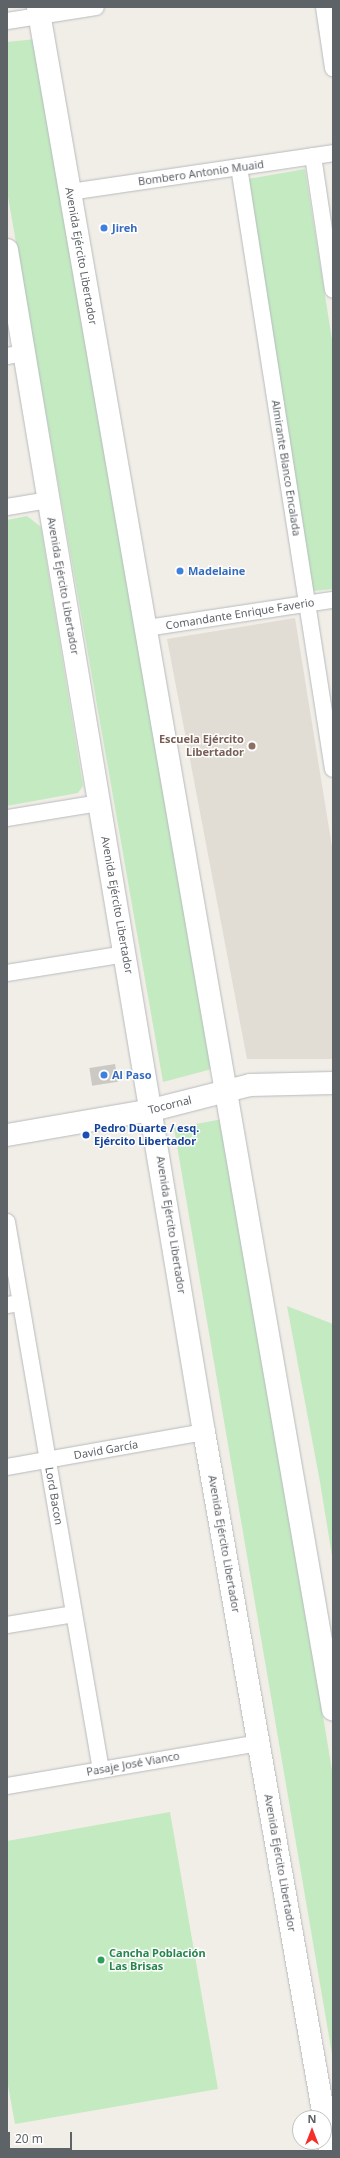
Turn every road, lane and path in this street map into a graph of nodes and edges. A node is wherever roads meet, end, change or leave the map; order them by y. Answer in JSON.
{"nodes":[{"id":1,"x":96,"y":7,"type":"edge"},
{"id":2,"x":324,"y":7,"type":"edge"},
{"id":3,"x":38,"y":11,"type":"edge"},
{"id":4,"x":7,"y":21,"type":"edge"},
{"id":5,"x":333,"y":68,"type":"edge"},
{"id":6,"x":333,"y":153,"type":"edge"},
{"id":7,"x":313,"y":156,"type":"junction"},
{"id":8,"x":239,"y":167,"type":"junction"},
{"id":9,"x":70,"y":192,"type":"junction"},
{"id":10,"x":7,"y":250,"type":"edge"},
{"id":11,"x":333,"y":290,"type":"edge"},
{"id":12,"x":16,"y":354,"type":"edge"},
{"id":13,"x":49,"y":500,"type":"junction"},
{"id":14,"x":7,"y":507,"type":"edge"},
{"id":15,"x":333,"y":600,"type":"edge"},
{"id":16,"x":307,"y":604,"type":"junction"},
{"id":17,"x":147,"y":628,"type":"junction"},
{"id":18,"x":333,"y":769,"type":"edge"},
{"id":19,"x":100,"y":803,"type":"junction"},
{"id":20,"x":7,"y":818,"type":"edge"},
{"id":21,"x":125,"y":954,"type":"junction"},
{"id":22,"x":7,"y":973,"type":"edge"},
{"id":23,"x":333,"y":1083,"type":"edge"},
{"id":24,"x":227,"y":1091,"type":"junction"},
{"id":25,"x":152,"y":1110,"type":"junction"},
{"id":26,"x":7,"y":1135,"type":"edge"},
{"id":27,"x":7,"y":1222,"type":"edge"},
{"id":28,"x":14,"y":1304,"type":"edge"},
{"id":29,"x":204,"y":1432,"type":"junction"},
{"id":30,"x":48,"y":1460,"type":"junction"},
{"id":31,"x":7,"y":1467,"type":"edge"},
{"id":32,"x":74,"y":1614,"type":"junction"},
{"id":33,"x":7,"y":1625,"type":"edge"},
{"id":34,"x":333,"y":1710,"type":"edge"},
{"id":35,"x":259,"y":1743,"type":"junction"},
{"id":36,"x":101,"y":1770,"type":"junction"},
{"id":37,"x":7,"y":1786,"type":"edge"},
{"id":38,"x":330,"y":2151,"type":"edge"}],
"edges":[{"from":1,"to":3,"type":"street"},
{"from":2,"to":5,"type":"street"},
{"from":3,"to":4,"type":"street"},
{"from":3,"to":9,"type":"main road","name":"Avenida Ejército Libertador"},
{"from":6,"to":7,"type":"street","name":"Bombero Antonio Muaid"},
{"from":7,"to":8,"type":"street","name":"Bombero Antonio Muaid"},
{"from":7,"to":11,"type":"street"},
{"from":8,"to":9,"type":"street","name":"Bombero Antonio Muaid"},
{"from":8,"to":16,"type":"street","name":"Almirante Blanco Encalada"},
{"from":9,"to":17,"type":"main road","name":"Avenida Ejército Libertador"},
{"from":10,"to":12,"type":"main road","name":"Avenida Ejército Libertador"},
{"from":12,"to":13,"type":"main road","name":"Avenida Ejército Libertador"},
{"from":13,"to":14,"type":"street"},
{"from":13,"to":19,"type":"main road","name":"Avenida Ejército Libertador"},
{"from":15,"to":16,"type":"street","name":"Comandante Enrique Faverio"},
{"from":16,"to":17,"type":"street","name":"Comandante Enrique Faverio"},
{"from":16,"to":18,"type":"street","name":"Almirante Blanco Encalada"},
{"from":17,"to":24,"type":"main road","name":"Avenida Ejército Libertador"},
{"from":19,"to":20,"type":"street"},
{"from":19,"to":21,"type":"main road","name":"Avenida Ejército Libertador"},
{"from":21,"to":22,"type":"street"},
{"from":21,"to":25,"type":"main road","name":"Avenida Ejército Libertador"},
{"from":23,"to":24,"type":"main road","name":"Tocornal"},
{"from":24,"to":25,"type":"main road","name":"Tocornal"},
{"from":24,"to":34,"type":"main road","name":"Avenida Ejército Libertador"},
{"from":25,"to":26,"type":"main road","name":"Tocornal"},
{"from":25,"to":29,"type":"main road","name":"Avenida Ejército Libertador"},
{"from":27,"to":28,"type":"street","name":"Lord Bacon"},
{"from":28,"to":30,"type":"street","name":"Lord Bacon"},
{"from":29,"to":30,"type":"street","name":"David García"},
{"from":29,"to":35,"type":"main road","name":"Avenida Ejército Libertador"},
{"from":30,"to":31,"type":"street","name":"David García"},
{"from":30,"to":32,"type":"street","name":"Lord Bacon"},
{"from":32,"to":33,"type":"street"},
{"from":32,"to":36,"type":"street","name":"Lord Bacon"},
{"from":35,"to":36,"type":"street","name":"Pasaje José Vianco"},
{"from":35,"to":38,"type":"main road","name":"Avenida Ejército Libertador"},
{"from":36,"to":37,"type":"street","name":"Pasaje José Vianco"}]}
